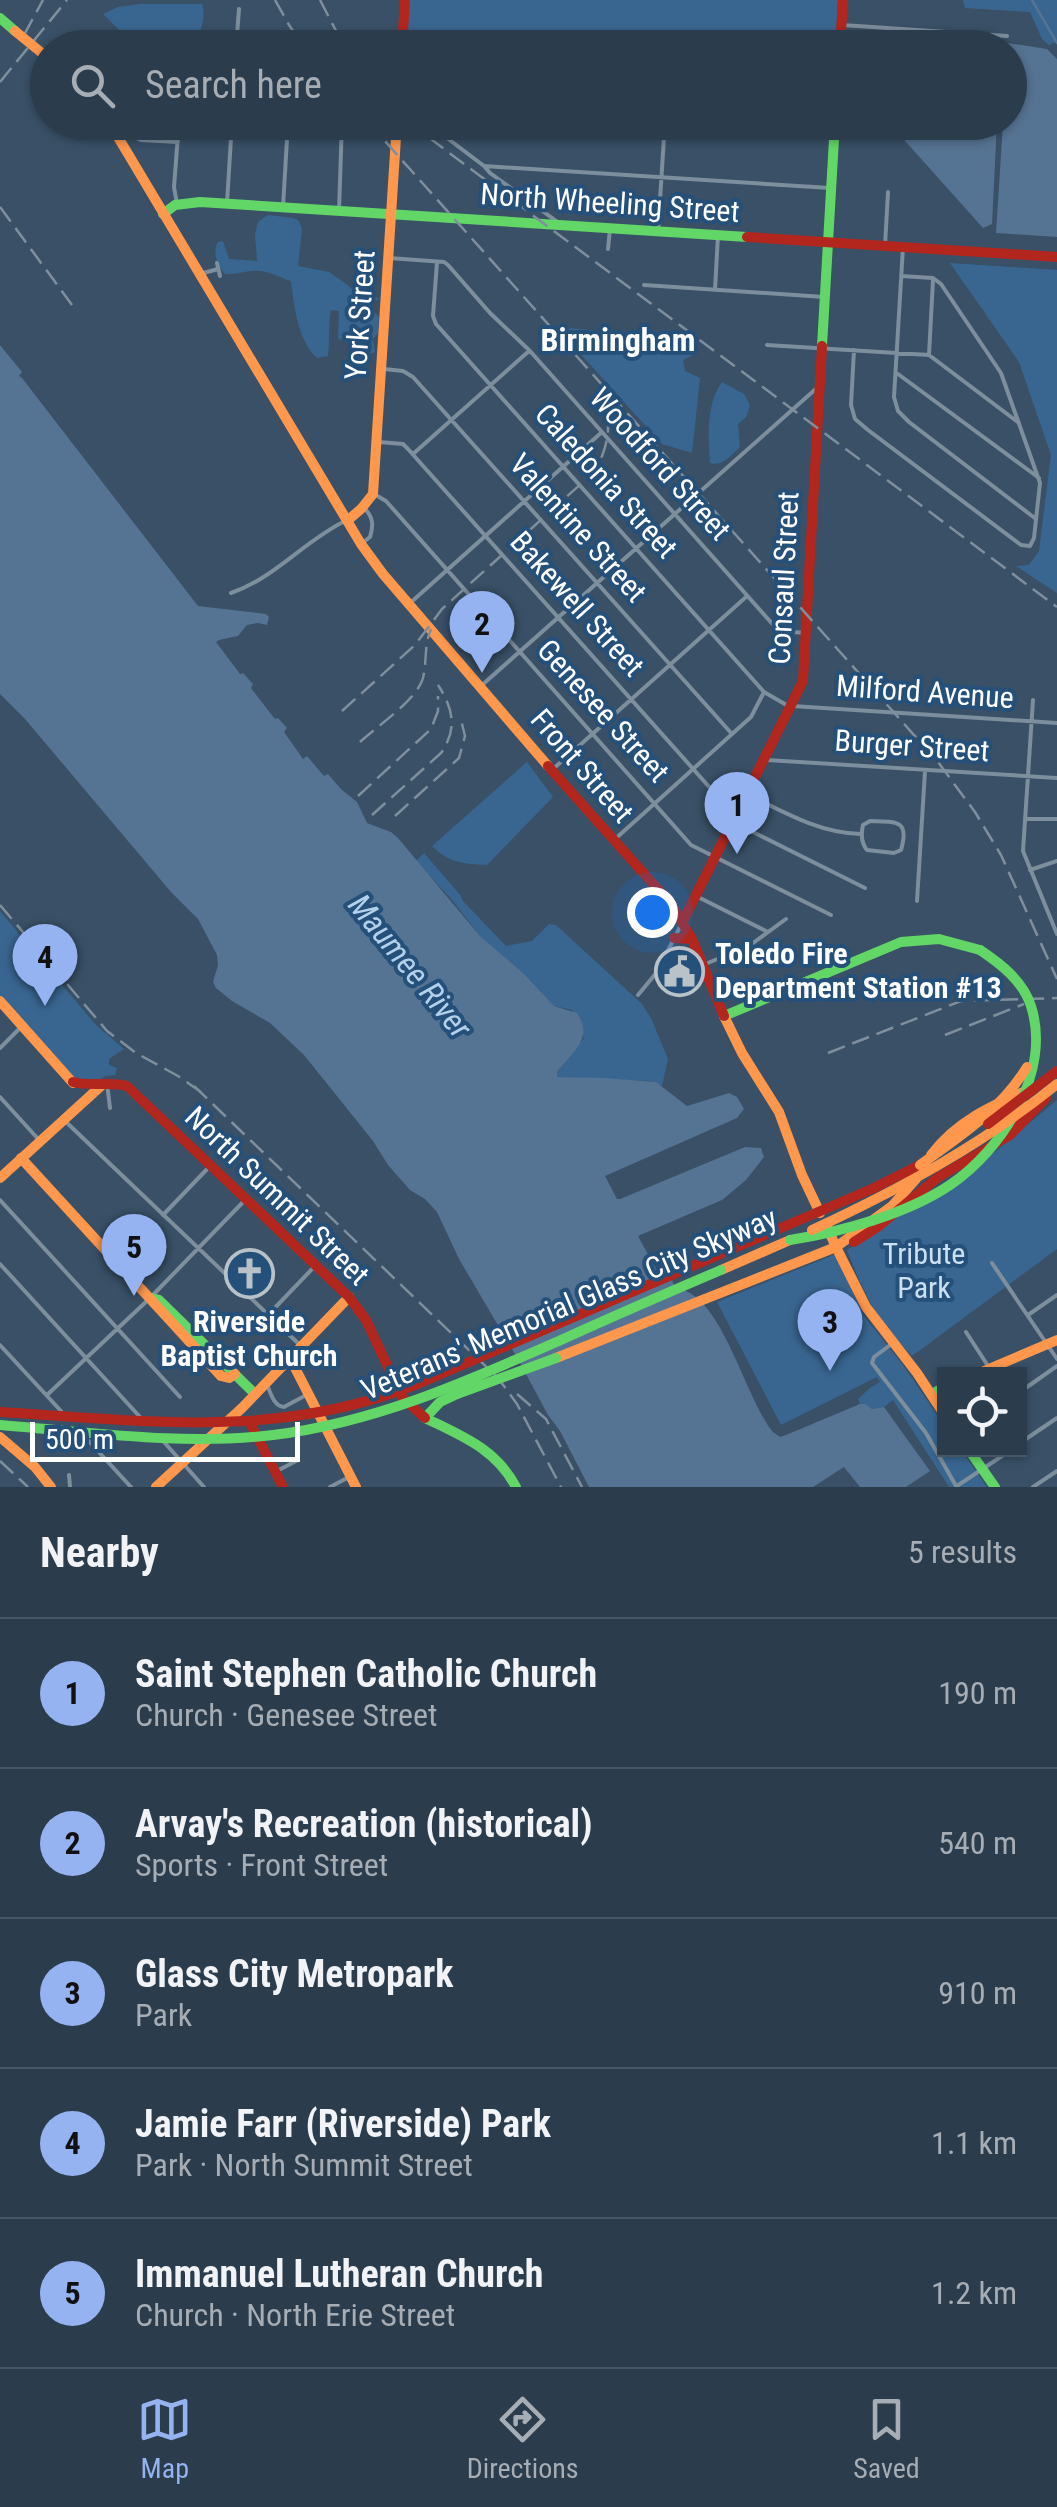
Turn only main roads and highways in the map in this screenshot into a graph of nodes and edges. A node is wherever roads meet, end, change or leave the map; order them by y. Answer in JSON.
{"nodes":[{"id":1,"x":405,"y":0,"type":"edge"},
{"id":2,"x":843,"y":0,"type":"edge"},
{"id":3,"x":0,"y":18,"type":"edge"},
{"id":4,"x":403,"y":30,"type":"edge"},
{"id":5,"x":841,"y":30,"type":"edge"},
{"id":6,"x":30,"y":43,"type":"edge"},
{"id":7,"x":120,"y":140,"type":"edge"},
{"id":8,"x":396,"y":140,"type":"edge"},
{"id":9,"x":833,"y":140,"type":"edge"},
{"id":10,"x":163,"y":214,"type":"junction"},
{"id":11,"x":392,"y":214,"type":"junction"},
{"id":12,"x":827,"y":242,"type":"junction"},
{"id":13,"x":1057,"y":257,"type":"edge"},
{"id":14,"x":347,"y":521,"type":"junction"},
{"id":15,"x":683,"y":921,"type":"junction"},
{"id":16,"x":674,"y":938,"type":"road end"},
{"id":17,"x":692,"y":939,"type":"junction"},
{"id":18,"x":979,"y":952,"type":"junction"},
{"id":19,"x":0,"y":1001,"type":"edge"},
{"id":20,"x":725,"y":1018,"type":"junction"},
{"id":21,"x":1057,"y":1073,"type":"edge"},
{"id":22,"x":73,"y":1082,"type":"junction"},
{"id":23,"x":106,"y":1083,"type":"junction"},
{"id":24,"x":1057,"y":1085,"type":"edge"},
{"id":25,"x":87,"y":1097,"type":"junction"},
{"id":26,"x":21,"y":1158,"type":"junction"},
{"id":27,"x":920,"y":1164,"type":"junction"},
{"id":28,"x":0,"y":1178,"type":"edge"},
{"id":29,"x":790,"y":1240,"type":"junction"},
{"id":30,"x":836,"y":1247,"type":"junction"},
{"id":31,"x":349,"y":1297,"type":"junction"},
{"id":32,"x":1052,"y":1342,"type":"edge"},
{"id":33,"x":290,"y":1358,"type":"junction"},
{"id":34,"x":995,"y":1367,"type":"edge"},
{"id":35,"x":937,"y":1391,"type":"edge"},
{"id":36,"x":256,"y":1394,"type":"junction"},
{"id":37,"x":0,"y":1404,"type":"edge"},
{"id":38,"x":242,"y":1408,"type":"junction"},
{"id":39,"x":0,"y":1412,"type":"edge"},
{"id":40,"x":71,"y":1416,"type":"junction"},
{"id":41,"x":425,"y":1418,"type":"junction"},
{"id":42,"x":0,"y":1434,"type":"edge"},
{"id":43,"x":974,"y":1457,"type":"edge"},
{"id":44,"x":353,"y":1482,"type":"edge"},
{"id":45,"x":51,"y":1487,"type":"edge"},
{"id":46,"x":156,"y":1487,"type":"edge"},
{"id":47,"x":283,"y":1487,"type":"edge"},
{"id":48,"x":516,"y":1487,"type":"edge"},
{"id":49,"x":994,"y":1487,"type":"edge"}],
"edges":[{"from":1,"to":4,"type":"main road"},
{"from":2,"to":5,"type":"main road"},
{"from":3,"to":6,"type":"main road","bridge":true},
{"from":7,"to":10,"type":"main road","name":"Front Street"},
{"from":8,"to":11,"type":"main road","name":"York Street"},
{"from":9,"to":12,"type":"main road","name":"Consaul Street"},
{"from":10,"to":11,"type":"main road","name":"North Wheeling Street"},
{"from":10,"to":14,"type":"main road","name":"Front Street"},
{"from":11,"to":12,"type":"main road","name":"North Wheeling Street"},
{"from":11,"to":14,"type":"main road","name":"York Street"},
{"from":12,"to":13,"type":"main road","name":"North Wheeling Street"},
{"from":12,"to":15,"type":"main road","name":"Consaul Street"},
{"from":14,"to":15,"type":"main road","name":"Front Street"},
{"from":15,"to":17,"type":"main road","name":"Front Street"},
{"from":16,"to":17,"type":"main road"},
{"from":17,"to":20,"type":"main road","name":"Front Street"},
{"from":18,"to":20,"type":"main road"},
{"from":18,"to":27,"type":"main road","bridge":true},
{"from":18,"to":29,"type":"main road","bridge":true},
{"from":19,"to":22,"type":"main road"},
{"from":20,"to":30,"type":"main road","name":"Front Street"},
{"from":21,"to":27,"type":"main road","name":"Veterans' Memorial Glass City Skyway","bridge":true},
{"from":21,"to":30,"type":"main road"},
{"from":22,"to":23,"type":"main road"},
{"from":22,"to":25,"type":"main road"},
{"from":23,"to":25,"type":"main road"},
{"from":23,"to":31,"type":"main road","name":"North Summit Street"},
{"from":24,"to":29,"type":"main road","name":"Veterans' Memorial Glass City Skyway","bridge":true},
{"from":24,"to":30,"type":"main road"},
{"from":25,"to":26,"type":"main road"},
{"from":26,"to":28,"type":"main road"},
{"from":26,"to":36,"type":"main road"},
{"from":27,"to":40,"type":"main road","name":"Veterans' Memorial Glass City Skyway","bridge":true},
{"from":29,"to":42,"type":"main road","name":"Veterans' Memorial Glass City Skyway","bridge":true},
{"from":30,"to":35,"type":"main road","name":"Front Street"},
{"from":30,"to":41,"type":"main road","bridge":true},
{"from":31,"to":33,"type":"main road"},
{"from":31,"to":41,"type":"main road","name":"North Summit Street"},
{"from":32,"to":34,"type":"main road"},
{"from":33,"to":36,"type":"main road"},
{"from":33,"to":44,"type":"main road"},
{"from":36,"to":38,"type":"main road"},
{"from":37,"to":40,"type":"main road","bridge":true},
{"from":38,"to":46,"type":"main road"},
{"from":38,"to":47,"type":"main road"},
{"from":39,"to":40,"type":"main road","name":"Veterans' Memorial Glass City Skyway","bridge":true},
{"from":41,"to":48,"type":"main road","name":"North Summit Street"},
{"from":42,"to":45,"type":"main road"},
{"from":43,"to":49,"type":"main road"}]}
